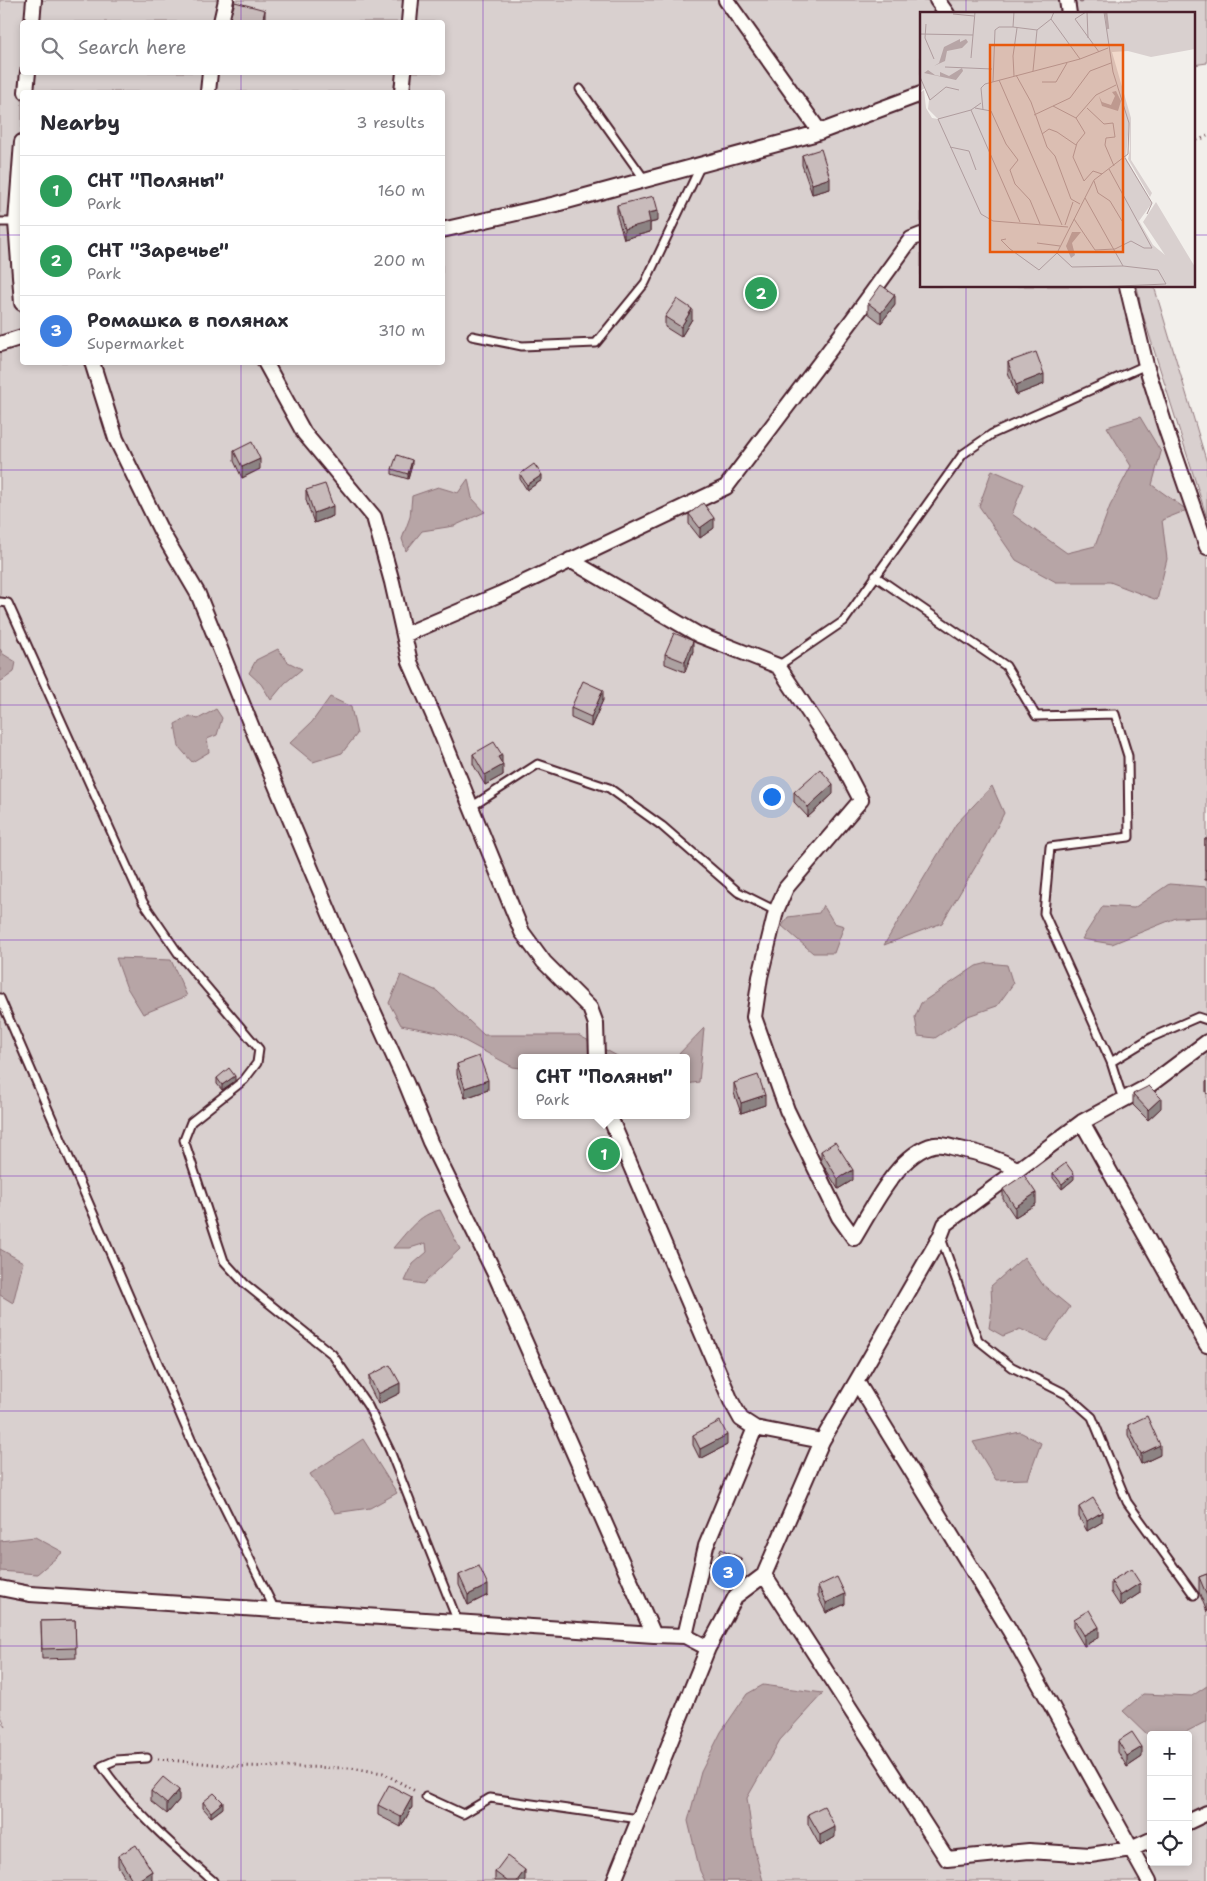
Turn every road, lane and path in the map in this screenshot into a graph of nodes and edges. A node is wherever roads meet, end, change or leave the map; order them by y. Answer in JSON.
{"nodes":[{"id":1,"x":34,"y":0,"type":"edge"},
{"id":2,"x":226,"y":0,"type":"edge"},
{"id":3,"x":411,"y":0,"type":"edge"},
{"id":4,"x":726,"y":0,"type":"edge"},
{"id":5,"x":937,"y":0,"type":"edge"},
{"id":6,"x":946,"y":12,"type":"edge"},
{"id":7,"x":32,"y":20,"type":"edge"},
{"id":8,"x":221,"y":20,"type":"edge"},
{"id":9,"x":409,"y":20,"type":"edge"},
{"id":10,"x":28,"y":75,"type":"edge"},
{"id":11,"x":210,"y":75,"type":"edge"},
{"id":12,"x":404,"y":75,"type":"edge"},
{"id":13,"x":580,"y":89,"type":"dead end"},
{"id":14,"x":26,"y":90,"type":"edge"},
{"id":15,"x":208,"y":90,"type":"edge"},
{"id":16,"x":402,"y":90,"type":"edge"},
{"id":17,"x":920,"y":94,"type":"edge"},
{"id":18,"x":820,"y":132,"type":"junction"},
{"id":19,"x":1207,"y":136,"type":"edge"},
{"id":20,"x":1194,"y":142,"type":"edge"},
{"id":21,"x":701,"y":164,"type":"junction"},
{"id":22,"x":20,"y":169,"type":"edge"},
{"id":23,"x":645,"y":180,"type":"junction"},
{"id":24,"x":0,"y":222,"type":"edge"},
{"id":25,"x":16,"y":222,"type":"junction"},
{"id":26,"x":445,"y":229,"type":"edge"},
{"id":27,"x":920,"y":235,"type":"edge"},
{"id":28,"x":20,"y":276,"type":"edge"},
{"id":29,"x":1127,"y":288,"type":"edge"},
{"id":30,"x":472,"y":336,"type":"dead end"},
{"id":31,"x":20,"y":338,"type":"edge"},
{"id":32,"x":0,"y":344,"type":"edge"},
{"id":33,"x":93,"y":365,"type":"edge"},
{"id":34,"x":267,"y":365,"type":"edge"},
{"id":35,"x":1146,"y":365,"type":"junction"},
{"id":36,"x":1207,"y":547,"type":"edge"},
{"id":37,"x":570,"y":560,"type":"junction"},
{"id":38,"x":875,"y":576,"type":"junction"},
{"id":39,"x":0,"y":602,"type":"edge"},
{"id":40,"x":404,"y":635,"type":"junction"},
{"id":41,"x":778,"y":666,"type":"junction"},
{"id":42,"x":471,"y":807,"type":"junction"},
{"id":43,"x":776,"y":911,"type":"junction"},
{"id":44,"x":0,"y":998,"type":"edge"},
{"id":45,"x":1207,"y":1020,"type":"edge"},
{"id":46,"x":1207,"y":1042,"type":"edge"},
{"id":47,"x":596,"y":1054,"type":"edge"},
{"id":48,"x":1111,"y":1062,"type":"junction"},
{"id":49,"x":1123,"y":1100,"type":"junction"},
{"id":50,"x":612,"y":1119,"type":"edge"},
{"id":51,"x":1082,"y":1122,"type":"junction"},
{"id":52,"x":1017,"y":1170,"type":"junction"},
{"id":53,"x":940,"y":1237,"type":"junction"},
{"id":54,"x":1207,"y":1345,"type":"edge"},
{"id":55,"x":857,"y":1382,"type":"junction"},
{"id":56,"x":755,"y":1428,"type":"junction"},
{"id":57,"x":822,"y":1441,"type":"junction"},
{"id":58,"x":764,"y":1575,"type":"junction"},
{"id":59,"x":0,"y":1588,"type":"edge"},
{"id":60,"x":1194,"y":1595,"type":"dead end"},
{"id":61,"x":275,"y":1610,"type":"junction"},
{"id":62,"x":458,"y":1623,"type":"junction"},
{"id":63,"x":654,"y":1635,"type":"junction"},
{"id":64,"x":685,"y":1636,"type":"junction"},
{"id":65,"x":708,"y":1648,"type":"junction"},
{"id":66,"x":147,"y":1758,"type":"joint"},
{"id":67,"x":426,"y":1797,"type":"joint"},
{"id":68,"x":1207,"y":1813,"type":"edge"},
{"id":69,"x":639,"y":1819,"type":"junction"},
{"id":70,"x":1190,"y":1821,"type":"edge"},
{"id":71,"x":1147,"y":1842,"type":"edge"},
{"id":72,"x":1131,"y":1849,"type":"junction"},
{"id":73,"x":213,"y":1881,"type":"edge"},
{"id":74,"x":614,"y":1881,"type":"edge"},
{"id":75,"x":1149,"y":1881,"type":"edge"}],
"edges":[{"from":1,"to":7,"type":"street"},
{"from":2,"to":8,"type":"street"},
{"from":3,"to":9,"type":"street"},
{"from":4,"to":18,"type":"street"},
{"from":5,"to":6,"type":"street"},
{"from":10,"to":14,"type":"street"},
{"from":11,"to":15,"type":"street"},
{"from":12,"to":16,"type":"street"},
{"from":13,"to":23,"type":"lane"},
{"from":17,"to":18,"type":"street"},
{"from":18,"to":21,"type":"street"},
{"from":19,"to":20,"type":"path"},
{"from":21,"to":23,"type":"street"},
{"from":21,"to":30,"type":"lane"},
{"from":22,"to":25,"type":"street"},
{"from":23,"to":26,"type":"street"},
{"from":24,"to":25,"type":"lane"},
{"from":25,"to":28,"type":"street"},
{"from":27,"to":37,"type":"street"},
{"from":29,"to":35,"type":"street"},
{"from":31,"to":32,"type":"street"},
{"from":33,"to":63,"type":"street"},
{"from":34,"to":40,"type":"street"},
{"from":35,"to":36,"type":"street"},
{"from":35,"to":38,"type":"lane"},
{"from":37,"to":40,"type":"street"},
{"from":37,"to":41,"type":"street"},
{"from":38,"to":41,"type":"lane"},
{"from":38,"to":48,"type":"lane"},
{"from":39,"to":62,"type":"lane"},
{"from":40,"to":42,"type":"street"},
{"from":41,"to":43,"type":"street"},
{"from":42,"to":43,"type":"lane"},
{"from":42,"to":47,"type":"street"},
{"from":43,"to":52,"type":"street"},
{"from":44,"to":61,"type":"lane"},
{"from":45,"to":48,"type":"lane"},
{"from":46,"to":49,"type":"street"},
{"from":48,"to":49,"type":"lane"},
{"from":49,"to":51,"type":"street"},
{"from":50,"to":56,"type":"street"},
{"from":51,"to":52,"type":"street"},
{"from":51,"to":54,"type":"street"},
{"from":52,"to":53,"type":"street"},
{"from":53,"to":55,"type":"street"},
{"from":53,"to":60,"type":"lane"},
{"from":55,"to":57,"type":"street"},
{"from":55,"to":72,"type":"street"},
{"from":56,"to":57,"type":"street"},
{"from":56,"to":64,"type":"street"},
{"from":57,"to":58,"type":"street"},
{"from":58,"to":65,"type":"street"},
{"from":58,"to":72,"type":"street"},
{"from":59,"to":61,"type":"street"},
{"from":61,"to":62,"type":"street"},
{"from":62,"to":63,"type":"street"},
{"from":63,"to":64,"type":"street"},
{"from":64,"to":65,"type":"street"},
{"from":65,"to":69,"type":"street"},
{"from":66,"to":67,"type":"path"},
{"from":66,"to":73,"type":"lane"},
{"from":67,"to":69,"type":"lane"},
{"from":68,"to":70,"type":"street"},
{"from":69,"to":74,"type":"street"},
{"from":71,"to":72,"type":"street"},
{"from":72,"to":75,"type":"street"}]}
